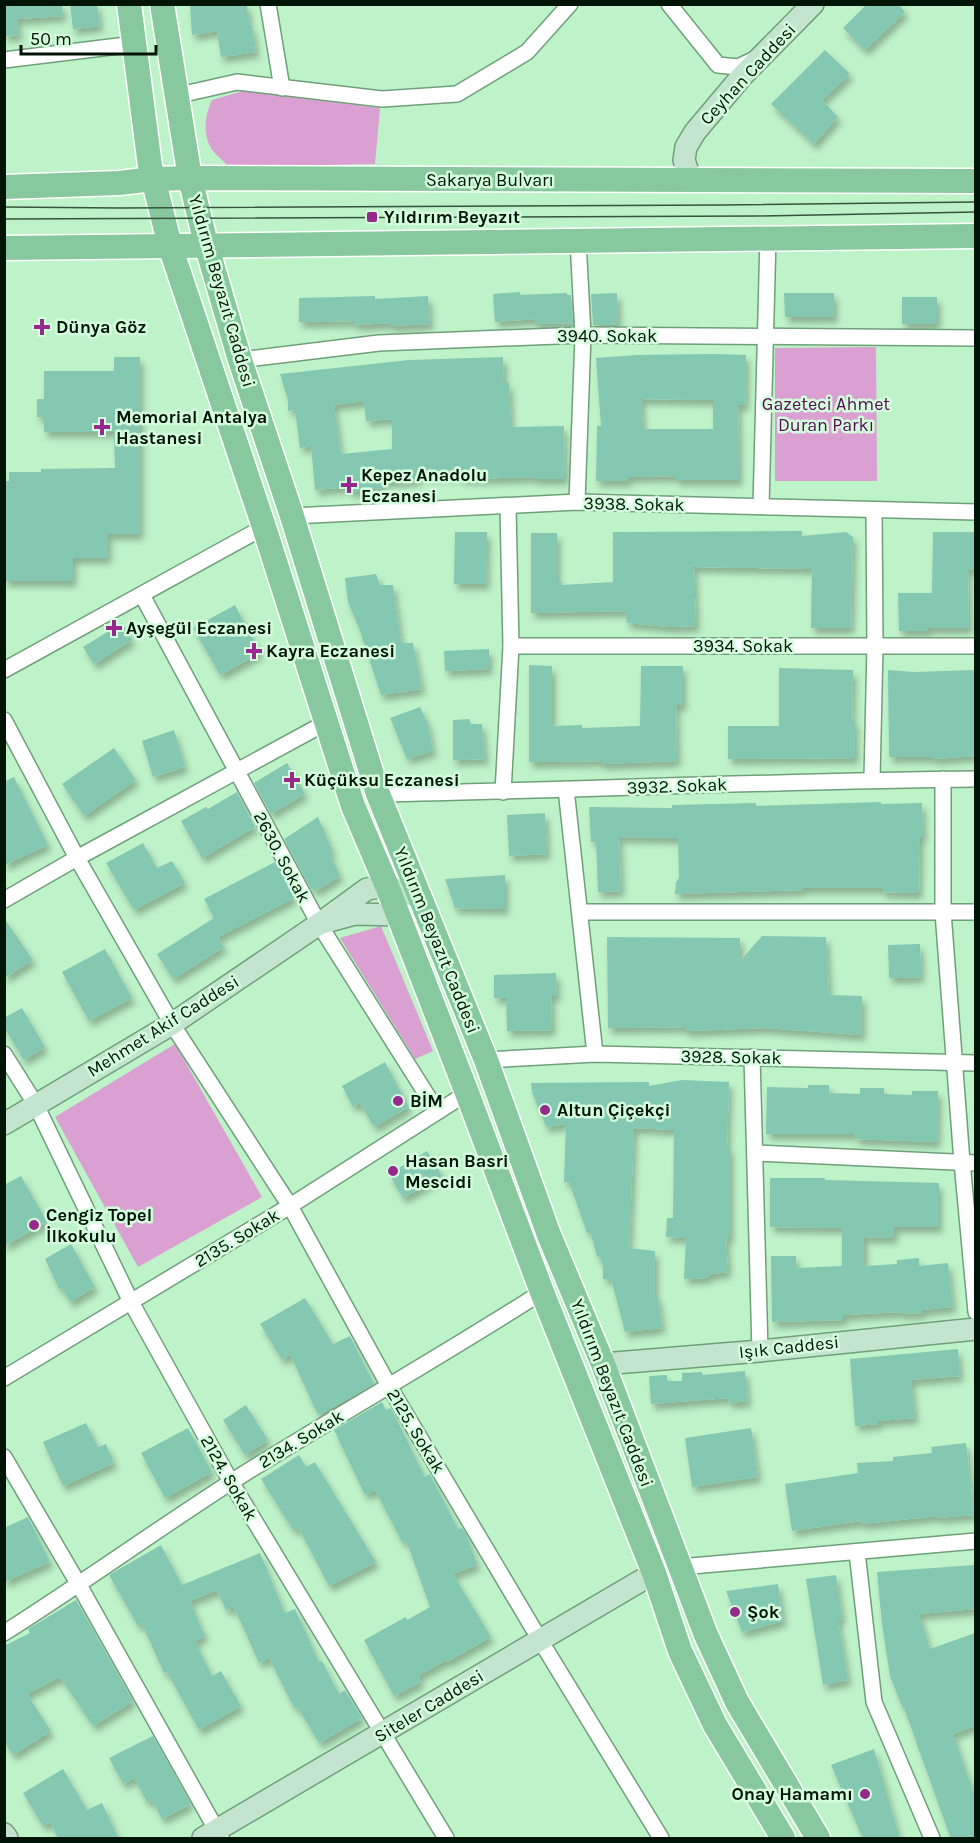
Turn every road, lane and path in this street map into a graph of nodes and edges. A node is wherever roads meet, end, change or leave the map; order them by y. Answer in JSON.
{"nodes":[{"id":1,"x":129,"y":4,"type":"edge"},
{"id":2,"x":162,"y":4,"type":"edge"},
{"id":3,"x":268,"y":4,"type":"edge"},
{"id":4,"x":570,"y":4,"type":"edge"},
{"id":5,"x":669,"y":4,"type":"edge"},
{"id":6,"x":813,"y":4,"type":"edge"},
{"id":7,"x":135,"y":44,"type":"junction"},
{"id":8,"x":760,"y":57,"type":"junction"},
{"id":9,"x":4,"y":60,"type":"edge"},
{"id":10,"x":282,"y":88,"type":"junction"},
{"id":11,"x":176,"y":96,"type":"junction"},
{"id":12,"x":190,"y":178,"type":"junction"},
{"id":13,"x":153,"y":179,"type":"junction"},
{"id":14,"x":691,"y":181,"type":"junction"},
{"id":15,"x":975,"y":181,"type":"edge"},
{"id":16,"x":4,"y":187,"type":"edge"},
{"id":17,"x":975,"y":236,"type":"edge"},
{"id":18,"x":768,"y":238,"type":"junction"},
{"id":19,"x":578,"y":240,"type":"junction"},
{"id":20,"x":206,"y":244,"type":"junction"},
{"id":21,"x":170,"y":246,"type":"junction"},
{"id":22,"x":4,"y":248,"type":"edge"},
{"id":23,"x":583,"y":335,"type":"junction"},
{"id":24,"x":764,"y":337,"type":"junction"},
{"id":25,"x":975,"y":338,"type":"edge"},
{"id":26,"x":240,"y":360,"type":"junction"},
{"id":27,"x":577,"y":502,"type":"junction"},
{"id":28,"x":761,"y":506,"type":"junction"},
{"id":29,"x":508,"y":507,"type":"junction"},
{"id":30,"x":874,"y":510,"type":"junction"},
{"id":31,"x":975,"y":512,"type":"edge"},
{"id":32,"x":292,"y":516,"type":"junction"},
{"id":33,"x":264,"y":527,"type":"junction"},
{"id":34,"x":142,"y":595,"type":"junction"},
{"id":35,"x":511,"y":645,"type":"junction"},
{"id":36,"x":875,"y":646,"type":"junction"},
{"id":37,"x":975,"y":646,"type":"edge"},
{"id":38,"x":4,"y":670,"type":"edge"},
{"id":39,"x":4,"y":720,"type":"edge"},
{"id":40,"x":327,"y":722,"type":"junction"},
{"id":41,"x":236,"y":771,"type":"junction"},
{"id":42,"x":872,"y":779,"type":"junction"},
{"id":43,"x":943,"y":779,"type":"junction"},
{"id":44,"x":975,"y":779,"type":"edge"},
{"id":45,"x":566,"y":789,"type":"junction"},
{"id":46,"x":503,"y":792,"type":"junction"},
{"id":47,"x":378,"y":794,"type":"junction"},
{"id":48,"x":77,"y":858,"type":"junction"},
{"id":49,"x":387,"y":886,"type":"junction"},
{"id":50,"x":420,"y":898,"type":"junction"},
{"id":51,"x":4,"y":900,"type":"edge"},
{"id":52,"x":580,"y":912,"type":"junction"},
{"id":53,"x":943,"y":912,"type":"junction"},
{"id":54,"x":975,"y":912,"type":"edge"},
{"id":55,"x":398,"y":915,"type":"junction"},
{"id":56,"x":319,"y":924,"type":"junction"},
{"id":57,"x":172,"y":1024,"type":"junction"},
{"id":58,"x":4,"y":1054,"type":"edge"},
{"id":59,"x":595,"y":1054,"type":"junction"},
{"id":60,"x":752,"y":1057,"type":"junction"},
{"id":61,"x":486,"y":1060,"type":"junction"},
{"id":62,"x":954,"y":1062,"type":"junction"},
{"id":63,"x":975,"y":1063,"type":"edge"},
{"id":64,"x":467,"y":1093,"type":"junction"},
{"id":65,"x":36,"y":1105,"type":"junction"},
{"id":66,"x":437,"y":1111,"type":"junction"},
{"id":67,"x":4,"y":1124,"type":"edge"},
{"id":68,"x":755,"y":1154,"type":"junction"},
{"id":69,"x":969,"y":1162,"type":"edge"},
{"id":70,"x":290,"y":1206,"type":"junction"},
{"id":71,"x":542,"y":1292,"type":"junction"},
{"id":72,"x":131,"y":1302,"type":"junction"},
{"id":73,"x":975,"y":1312,"type":"edge"},
{"id":74,"x":975,"y":1329,"type":"edge"},
{"id":75,"x":760,"y":1351,"type":"junction"},
{"id":76,"x":603,"y":1364,"type":"junction"},
{"id":77,"x":4,"y":1378,"type":"edge"},
{"id":78,"x":389,"y":1386,"type":"junction"},
{"id":79,"x":4,"y":1457,"type":"edge"},
{"id":80,"x":231,"y":1482,"type":"junction"},
{"id":81,"x":975,"y":1541,"type":"edge"},
{"id":82,"x":857,"y":1552,"type":"junction"},
{"id":83,"x":680,"y":1567,"type":"junction"},
{"id":84,"x":654,"y":1573,"type":"junction"},
{"id":85,"x":79,"y":1585,"type":"junction"},
{"id":86,"x":4,"y":1633,"type":"edge"},
{"id":87,"x":540,"y":1640,"type":"junction"},
{"id":88,"x":382,"y":1734,"type":"junction"},
{"id":89,"x":4,"y":1834,"type":"edge"},
{"id":90,"x":214,"y":1836,"type":"edge"},
{"id":91,"x":779,"y":1837,"type":"edge"},
{"id":92,"x":7,"y":1839,"type":"edge"},
{"id":93,"x":446,"y":1839,"type":"edge"},
{"id":94,"x":661,"y":1839,"type":"edge"},
{"id":95,"x":818,"y":1839,"type":"edge"},
{"id":96,"x":932,"y":1839,"type":"edge"}],
"edges":[{"from":1,"to":7,"type":"main road","name":"Yıldırım Beyazıt Caddesi"},
{"from":2,"to":11,"type":"main road","name":"Yıldırım Beyazıt Caddesi"},
{"from":3,"to":10,"type":"street"},
{"from":4,"to":10,"type":"street"},
{"from":5,"to":8,"type":"street"},
{"from":6,"to":8,"type":"street","name":"Ceyhan Caddesi"},
{"from":7,"to":9,"type":"street"},
{"from":7,"to":13,"type":"main road","name":"Yıldırım Beyazıt Caddesi"},
{"from":8,"to":14,"type":"street","name":"Ceyhan Caddesi"},
{"from":10,"to":11,"type":"street"},
{"from":11,"to":12,"type":"main road","name":"Yıldırım Beyazıt Caddesi"},
{"from":12,"to":13,"type":"main road","name":"Sakarya Bulvarı"},
{"from":12,"to":14,"type":"main road","name":"Sakarya Bulvarı"},
{"from":12,"to":20,"type":"main road","name":"Yıldırım Beyazıt Caddesi"},
{"from":13,"to":16,"type":"main road","name":"Sakarya Bulvarı"},
{"from":13,"to":21,"type":"main road","name":"Yıldırım Beyazıt Caddesi"},
{"from":14,"to":15,"type":"main road","name":"Sakarya Bulvarı"},
{"from":17,"to":18,"type":"main road"},
{"from":18,"to":19,"type":"main road"},
{"from":18,"to":24,"type":"street"},
{"from":19,"to":20,"type":"main road"},
{"from":19,"to":23,"type":"street"},
{"from":20,"to":21,"type":"main road"},
{"from":20,"to":26,"type":"main road","name":"Yıldırım Beyazıt Caddesi"},
{"from":21,"to":22,"type":"main road"},
{"from":21,"to":33,"type":"main road","name":"Yıldırım Beyazıt Caddesi"},
{"from":23,"to":24,"type":"street","name":"3940. Sokak"},
{"from":23,"to":26,"type":"street","name":"3940. Sokak"},
{"from":23,"to":27,"type":"street"},
{"from":24,"to":25,"type":"street","name":"3940. Sokak"},
{"from":24,"to":28,"type":"street"},
{"from":26,"to":32,"type":"main road","name":"Yıldırım Beyazıt Caddesi"},
{"from":27,"to":28,"type":"street","name":"3938. Sokak"},
{"from":27,"to":29,"type":"street","name":"3938. Sokak"},
{"from":28,"to":30,"type":"street","name":"3938. Sokak"},
{"from":29,"to":32,"type":"street","name":"3938. Sokak"},
{"from":29,"to":35,"type":"street"},
{"from":30,"to":31,"type":"street","name":"3938. Sokak"},
{"from":30,"to":36,"type":"street"},
{"from":32,"to":47,"type":"main road","name":"Yıldırım Beyazıt Caddesi"},
{"from":33,"to":34,"type":"street"},
{"from":33,"to":40,"type":"main road","name":"Yıldırım Beyazıt Caddesi"},
{"from":34,"to":38,"type":"street"},
{"from":34,"to":41,"type":"street","name":"2630. Sokak"},
{"from":35,"to":36,"type":"street","name":"3934. Sokak"},
{"from":35,"to":46,"type":"street"},
{"from":36,"to":37,"type":"street","name":"3934. Sokak"},
{"from":36,"to":42,"type":"street"},
{"from":39,"to":48,"type":"street","name":"2125. Sokak"},
{"from":40,"to":41,"type":"street"},
{"from":40,"to":49,"type":"main road","name":"Yıldırım Beyazıt Caddesi"},
{"from":41,"to":48,"type":"street"},
{"from":41,"to":56,"type":"street","name":"2630. Sokak"},
{"from":42,"to":43,"type":"street","name":"3932. Sokak"},
{"from":42,"to":45,"type":"street","name":"3932. Sokak"},
{"from":43,"to":44,"type":"street","name":"3932. Sokak"},
{"from":43,"to":53,"type":"street"},
{"from":45,"to":46,"type":"street","name":"3932. Sokak"},
{"from":45,"to":52,"type":"street"},
{"from":46,"to":47,"type":"street","name":"3932. Sokak"},
{"from":47,"to":50,"type":"main road","name":"Yıldırım Beyazıt Caddesi"},
{"from":48,"to":51,"type":"street"},
{"from":48,"to":57,"type":"street","name":"2125. Sokak"},
{"from":49,"to":50,"type":"street"},
{"from":49,"to":55,"type":"main road","name":"Yıldırım Beyazıt Caddesi"},
{"from":49,"to":56,"type":"street","name":"Mehmet Akif Caddesi"},
{"from":50,"to":61,"type":"main road","name":"Yıldırım Beyazıt Caddesi"},
{"from":52,"to":53,"type":"street"},
{"from":52,"to":59,"type":"street"},
{"from":53,"to":54,"type":"street"},
{"from":53,"to":62,"type":"street"},
{"from":55,"to":56,"type":"street"},
{"from":55,"to":64,"type":"main road","name":"Yıldırım Beyazıt Caddesi"},
{"from":56,"to":57,"type":"street","name":"Mehmet Akif Caddesi"},
{"from":56,"to":66,"type":"street","name":"2630. Sokak"},
{"from":57,"to":65,"type":"street","name":"Mehmet Akif Caddesi"},
{"from":57,"to":70,"type":"street","name":"2125. Sokak"},
{"from":58,"to":65,"type":"street","name":"2124. Sokak"},
{"from":59,"to":60,"type":"street","name":"3928. Sokak"},
{"from":59,"to":61,"type":"street","name":"3928. Sokak"},
{"from":60,"to":62,"type":"street","name":"3928. Sokak"},
{"from":60,"to":68,"type":"street"},
{"from":61,"to":76,"type":"main road","name":"Yıldırım Beyazıt Caddesi"},
{"from":62,"to":63,"type":"street","name":"3928. Sokak"},
{"from":62,"to":69,"type":"street"},
{"from":64,"to":66,"type":"street","name":"2135. Sokak"},
{"from":64,"to":71,"type":"main road","name":"Yıldırım Beyazıt Caddesi"},
{"from":65,"to":67,"type":"street","name":"Mehmet Akif Caddesi"},
{"from":65,"to":72,"type":"street","name":"2124. Sokak"},
{"from":66,"to":70,"type":"street","name":"2135. Sokak"},
{"from":68,"to":69,"type":"street"},
{"from":68,"to":75,"type":"street"},
{"from":69,"to":73,"type":"street"},
{"from":70,"to":72,"type":"street","name":"2135. Sokak"},
{"from":70,"to":78,"type":"street","name":"2125. Sokak"},
{"from":71,"to":78,"type":"street","name":"2134. Sokak"},
{"from":71,"to":84,"type":"main road","name":"Yıldırım Beyazıt Caddesi"},
{"from":72,"to":77,"type":"street","name":"2135. Sokak"},
{"from":72,"to":80,"type":"street","name":"2124. Sokak"},
{"from":74,"to":75,"type":"street","name":"Işık Caddesi"},
{"from":75,"to":76,"type":"street","name":"Işık Caddesi"},
{"from":76,"to":83,"type":"main road","name":"Yıldırım Beyazıt Caddesi"},
{"from":78,"to":80,"type":"street","name":"2134. Sokak"},
{"from":78,"to":87,"type":"street","name":"2125. Sokak"},
{"from":79,"to":85,"type":"street"},
{"from":80,"to":85,"type":"street","name":"2134. Sokak"},
{"from":80,"to":88,"type":"street","name":"2124. Sokak"},
{"from":81,"to":82,"type":"street"},
{"from":82,"to":83,"type":"street"},
{"from":82,"to":96,"type":"street"},
{"from":83,"to":95,"type":"main road","name":"Yıldırım Beyazıt Caddesi"},
{"from":84,"to":87,"type":"street","name":"Siteler Caddesi"},
{"from":84,"to":91,"type":"main road","name":"Yıldırım Beyazıt Caddesi"},
{"from":85,"to":86,"type":"street","name":"2134. Sokak"},
{"from":85,"to":90,"type":"street"},
{"from":87,"to":88,"type":"street","name":"Siteler Caddesi"},
{"from":87,"to":94,"type":"street","name":"2125. Sokak"},
{"from":88,"to":90,"type":"street","name":"Siteler Caddesi"},
{"from":88,"to":93,"type":"street","name":"2124. Sokak"},
{"from":89,"to":92,"type":"street"}]}
